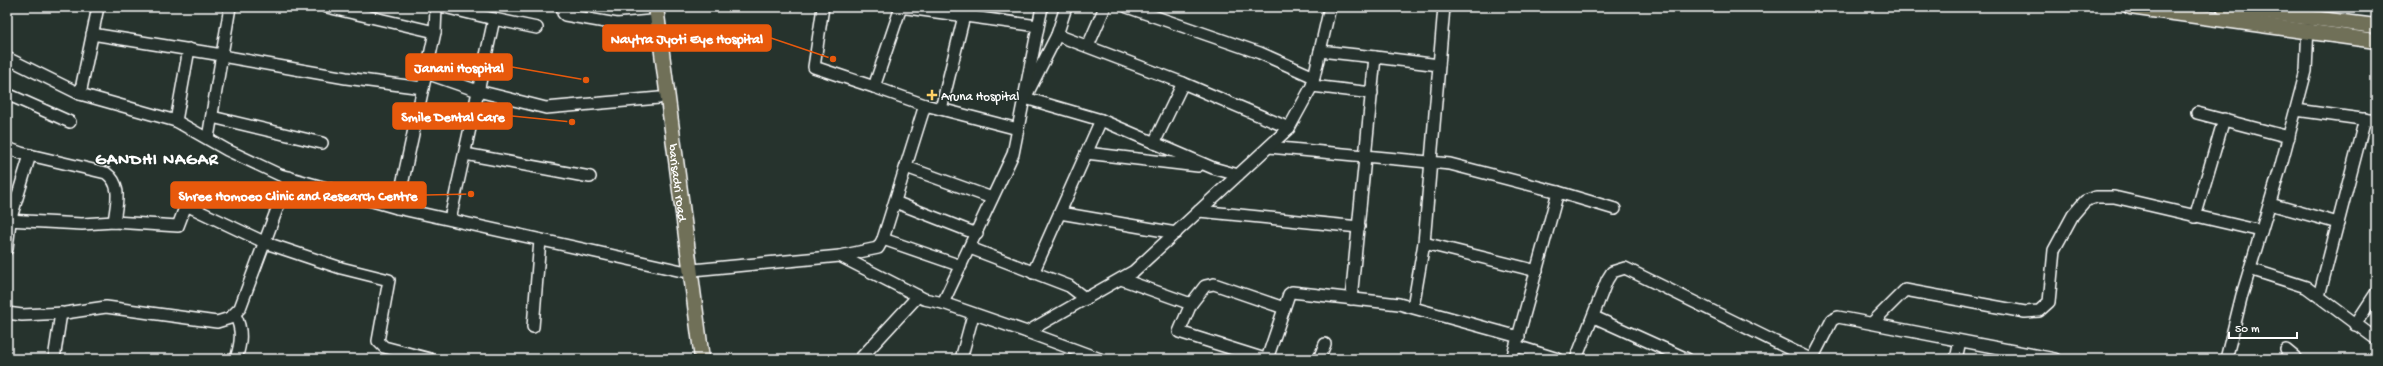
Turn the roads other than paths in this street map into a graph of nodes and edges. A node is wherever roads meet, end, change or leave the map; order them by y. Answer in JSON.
{"nodes":[{"id":1,"x":98,"y":7,"type":"edge"},
{"id":2,"x":230,"y":7,"type":"edge"},
{"id":3,"x":327,"y":7,"type":"edge"},
{"id":4,"x":436,"y":7,"type":"edge"},
{"id":5,"x":444,"y":7,"type":"edge"},
{"id":6,"x":563,"y":7,"type":"edge"},
{"id":7,"x":656,"y":7,"type":"edge"},
{"id":8,"x":823,"y":7,"type":"edge"},
{"id":9,"x":906,"y":7,"type":"edge"},
{"id":10,"x":1042,"y":7,"type":"edge"},
{"id":11,"x":1066,"y":7,"type":"edge"},
{"id":12,"x":1105,"y":7,"type":"edge"},
{"id":13,"x":1127,"y":7,"type":"edge"},
{"id":14,"x":1330,"y":7,"type":"edge"},
{"id":15,"x":1444,"y":7,"type":"edge"},
{"id":16,"x":2130,"y":7,"type":"edge"},
{"id":17,"x":2224,"y":7,"type":"edge"},
{"id":18,"x":2250,"y":13,"type":"edge"},
{"id":19,"x":650,"y":14,"type":"edge"},
{"id":20,"x":964,"y":16,"type":"junction"},
{"id":21,"x":494,"y":19,"type":"junction"},
{"id":22,"x":2308,"y":25,"type":"junction"},
{"id":23,"x":1038,"y":26,"type":"junction"},
{"id":24,"x":2376,"y":26,"type":"edge"},
{"id":25,"x":537,"y":28,"type":"dead end"},
{"id":26,"x":435,"y":32,"type":"junction"},
{"id":27,"x":92,"y":34,"type":"junction"},
{"id":28,"x":1057,"y":35,"type":"junction"},
{"id":29,"x":2376,"y":41,"type":"edge"},
{"id":30,"x":1088,"y":46,"type":"junction"},
{"id":31,"x":189,"y":49,"type":"junction"},
{"id":32,"x":1320,"y":51,"type":"junction"},
{"id":33,"x":222,"y":55,"type":"junction"},
{"id":34,"x":1375,"y":57,"type":"junction"},
{"id":35,"x":7,"y":58,"type":"edge"},
{"id":36,"x":1439,"y":65,"type":"junction"},
{"id":37,"x":426,"y":73,"type":"junction"},
{"id":38,"x":1313,"y":81,"type":"junction"},
{"id":39,"x":1183,"y":83,"type":"junction"},
{"id":40,"x":874,"y":87,"type":"junction"},
{"id":41,"x":423,"y":88,"type":"junction"},
{"id":42,"x":478,"y":91,"type":"junction"},
{"id":43,"x":1372,"y":92,"type":"junction"},
{"id":44,"x":7,"y":94,"type":"edge"},
{"id":45,"x":80,"y":94,"type":"junction"},
{"id":46,"x":1025,"y":98,"type":"junction"},
{"id":47,"x":663,"y":105,"type":"junction"},
{"id":48,"x":925,"y":105,"type":"junction"},
{"id":49,"x":941,"y":109,"type":"junction"},
{"id":50,"x":2296,"y":110,"type":"junction"},
{"id":51,"x":2197,"y":113,"type":"dead end"},
{"id":52,"x":212,"y":117,"type":"junction"},
{"id":53,"x":2224,"y":119,"type":"junction"},
{"id":54,"x":2373,"y":119,"type":"edge"},
{"id":55,"x":1101,"y":120,"type":"junction"},
{"id":56,"x":176,"y":121,"type":"junction"},
{"id":57,"x":70,"y":122,"type":"dead end"},
{"id":58,"x":1289,"y":128,"type":"junction"},
{"id":59,"x":1018,"y":129,"type":"junction"},
{"id":60,"x":2289,"y":137,"type":"junction"},
{"id":61,"x":208,"y":138,"type":"junction"},
{"id":62,"x":322,"y":143,"type":"dead end"},
{"id":63,"x":1154,"y":143,"type":"junction"},
{"id":64,"x":1270,"y":146,"type":"junction"},
{"id":65,"x":7,"y":148,"type":"edge"},
{"id":66,"x":1086,"y":153,"type":"junction"},
{"id":67,"x":465,"y":154,"type":"junction"},
{"id":68,"x":30,"y":155,"type":"junction"},
{"id":69,"x":1366,"y":156,"type":"junction"},
{"id":70,"x":1430,"y":162,"type":"junction"},
{"id":71,"x":906,"y":167,"type":"junction"},
{"id":72,"x":1213,"y":168,"type":"junction"},
{"id":73,"x":1238,"y":174,"type":"junction"},
{"id":74,"x":289,"y":177,"type":"junction"},
{"id":75,"x":590,"y":177,"type":"dead end"},
{"id":76,"x":1558,"y":192,"type":"junction"},
{"id":77,"x":992,"y":198,"type":"junction"},
{"id":78,"x":895,"y":202,"type":"junction"},
{"id":79,"x":2270,"y":204,"type":"junction"},
{"id":80,"x":397,"y":208,"type":"junction"},
{"id":81,"x":1615,"y":209,"type":"dead end"},
{"id":82,"x":1199,"y":211,"type":"junction"},
{"id":83,"x":1060,"y":213,"type":"junction"},
{"id":84,"x":2196,"y":217,"type":"junction"},
{"id":85,"x":450,"y":220,"type":"junction"},
{"id":86,"x":8,"y":221,"type":"edge"},
{"id":87,"x":114,"y":222,"type":"junction"},
{"id":88,"x":2338,"y":223,"type":"junction"},
{"id":89,"x":1359,"y":227,"type":"junction"},
{"id":90,"x":2261,"y":231,"type":"junction"},
{"id":91,"x":1176,"y":233,"type":"junction"},
{"id":92,"x":977,"y":234,"type":"junction"},
{"id":93,"x":884,"y":239,"type":"junction"},
{"id":94,"x":540,"y":240,"type":"junction"},
{"id":95,"x":266,"y":243,"type":"junction"},
{"id":96,"x":1424,"y":243,"type":"junction"},
{"id":97,"x":970,"y":248,"type":"junction"},
{"id":98,"x":7,"y":249,"type":"edge"},
{"id":99,"x":840,"y":256,"type":"junction"},
{"id":100,"x":961,"y":266,"type":"junction"},
{"id":101,"x":2250,"y":269,"type":"junction"},
{"id":102,"x":686,"y":271,"type":"junction"},
{"id":103,"x":1536,"y":271,"type":"junction"},
{"id":104,"x":1033,"y":272,"type":"junction"},
{"id":105,"x":1121,"y":279,"type":"junction"},
{"id":106,"x":2376,"y":293,"type":"edge"},
{"id":107,"x":918,"y":296,"type":"junction"},
{"id":108,"x":2319,"y":296,"type":"junction"},
{"id":109,"x":1086,"y":298,"type":"junction"},
{"id":110,"x":1351,"y":299,"type":"junction"},
{"id":111,"x":943,"y":303,"type":"junction"},
{"id":112,"x":1191,"y":304,"type":"junction"},
{"id":113,"x":1413,"y":307,"type":"junction"},
{"id":114,"x":1284,"y":308,"type":"junction"},
{"id":115,"x":7,"y":313,"type":"edge"},
{"id":116,"x":61,"y":313,"type":"junction"},
{"id":117,"x":235,"y":315,"type":"junction"},
{"id":118,"x":973,"y":315,"type":"junction"},
{"id":119,"x":1594,"y":317,"type":"junction"},
{"id":120,"x":1872,"y":324,"type":"junction"},
{"id":121,"x":2354,"y":325,"type":"junction"},
{"id":122,"x":533,"y":327,"type":"dead end"},
{"id":123,"x":1027,"y":332,"type":"junction"},
{"id":124,"x":2376,"y":339,"type":"edge"},
{"id":125,"x":1960,"y":340,"type":"junction"},
{"id":126,"x":1517,"y":341,"type":"junction"},
{"id":127,"x":1325,"y":344,"type":"dead end"},
{"id":128,"x":2286,"y":350,"type":"dead end"},
{"id":129,"x":411,"y":357,"type":"edge"},
{"id":130,"x":54,"y":359,"type":"edge"},
{"id":131,"x":236,"y":359,"type":"edge"},
{"id":132,"x":430,"y":359,"type":"edge"},
{"id":133,"x":693,"y":359,"type":"edge"},
{"id":134,"x":702,"y":359,"type":"edge"},
{"id":135,"x":860,"y":359,"type":"edge"},
{"id":136,"x":960,"y":359,"type":"edge"},
{"id":137,"x":1100,"y":359,"type":"edge"},
{"id":138,"x":1266,"y":359,"type":"edge"},
{"id":139,"x":1319,"y":359,"type":"edge"},
{"id":140,"x":1512,"y":359,"type":"edge"},
{"id":141,"x":1558,"y":359,"type":"edge"},
{"id":142,"x":1576,"y":359,"type":"edge"},
{"id":143,"x":1687,"y":359,"type":"edge"},
{"id":144,"x":1811,"y":359,"type":"edge"},
{"id":145,"x":1956,"y":359,"type":"edge"},
{"id":146,"x":2055,"y":359,"type":"edge"},
{"id":147,"x":2226,"y":359,"type":"edge"},
{"id":148,"x":2297,"y":359,"type":"edge"}],
"edges":[{"from":1,"to":27,"type":"street"},
{"from":2,"to":33,"type":"street"},
{"from":3,"to":26,"type":"street"},
{"from":4,"to":26,"type":"street"},
{"from":5,"to":21,"type":"street"},
{"from":6,"to":19,"type":"street"},
{"from":7,"to":47,"type":"main road","name":"barisadri road"},
{"from":8,"to":40,"type":"street"},
{"from":9,"to":20,"type":"street"},
{"from":9,"to":40,"type":"street"},
{"from":10,"to":23,"type":"street"},
{"from":11,"to":28,"type":"street"},
{"from":12,"to":30,"type":"street"},
{"from":13,"to":38,"type":"street"},
{"from":14,"to":32,"type":"street"},
{"from":15,"to":36,"type":"street"},
{"from":16,"to":18,"type":"main road"},
{"from":17,"to":18,"type":"main road"},
{"from":18,"to":22,"type":"main road"},
{"from":19,"to":47,"type":"main road","name":"barisadri road"},
{"from":20,"to":23,"type":"street"},
{"from":20,"to":49,"type":"street"},
{"from":21,"to":25,"type":"street"},
{"from":21,"to":42,"type":"street"},
{"from":22,"to":24,"type":"main road"},
{"from":22,"to":29,"type":"main road"},
{"from":22,"to":50,"type":"street"},
{"from":23,"to":46,"type":"street"},
{"from":26,"to":37,"type":"street"},
{"from":27,"to":31,"type":"street"},
{"from":27,"to":45,"type":"street"},
{"from":28,"to":30,"type":"street"},
{"from":28,"to":46,"type":"street"},
{"from":30,"to":39,"type":"street"},
{"from":31,"to":33,"type":"street"},
{"from":31,"to":56,"type":"street"},
{"from":32,"to":34,"type":"street"},
{"from":32,"to":38,"type":"street"},
{"from":33,"to":41,"type":"street"},
{"from":33,"to":52,"type":"street"},
{"from":34,"to":36,"type":"street"},
{"from":34,"to":43,"type":"street"},
{"from":35,"to":45,"type":"street"},
{"from":36,"to":70,"type":"street"},
{"from":37,"to":41,"type":"street"},
{"from":37,"to":42,"type":"street"},
{"from":38,"to":43,"type":"street"},
{"from":38,"to":58,"type":"street"},
{"from":39,"to":58,"type":"street"},
{"from":39,"to":63,"type":"street"},
{"from":40,"to":48,"type":"street"},
{"from":41,"to":80,"type":"street"},
{"from":42,"to":47,"type":"street"},
{"from":42,"to":67,"type":"street"},
{"from":43,"to":69,"type":"street"},
{"from":44,"to":57,"type":"street"},
{"from":45,"to":56,"type":"street"},
{"from":46,"to":55,"type":"street"},
{"from":46,"to":59,"type":"street"},
{"from":47,"to":102,"type":"main road","name":"barisadri road"},
{"from":48,"to":49,"type":"street"},
{"from":48,"to":71,"type":"street"},
{"from":49,"to":59,"type":"street"},
{"from":50,"to":54,"type":"street"},
{"from":50,"to":60,"type":"street"},
{"from":51,"to":53,"type":"street"},
{"from":52,"to":61,"type":"street"},
{"from":52,"to":62,"type":"street"},
{"from":53,"to":60,"type":"street"},
{"from":53,"to":84,"type":"street"},
{"from":54,"to":88,"type":"street"},
{"from":55,"to":63,"type":"street"},
{"from":55,"to":66,"type":"street"},
{"from":56,"to":61,"type":"street"},
{"from":58,"to":64,"type":"street"},
{"from":59,"to":77,"type":"street"},
{"from":60,"to":79,"type":"street"},
{"from":61,"to":74,"type":"street"},
{"from":63,"to":72,"type":"street"},
{"from":64,"to":69,"type":"street"},
{"from":64,"to":73,"type":"street"},
{"from":65,"to":68,"type":"street"},
{"from":66,"to":72,"type":"street"},
{"from":66,"to":83,"type":"street"},
{"from":67,"to":75,"type":"street"},
{"from":67,"to":85,"type":"street"},
{"from":68,"to":86,"type":"street"},
{"from":68,"to":87,"type":"street"},
{"from":69,"to":70,"type":"street"},
{"from":69,"to":89,"type":"street"},
{"from":70,"to":76,"type":"street"},
{"from":70,"to":96,"type":"street"},
{"from":71,"to":77,"type":"street"},
{"from":71,"to":78,"type":"street"},
{"from":72,"to":73,"type":"street"},
{"from":73,"to":82,"type":"street"},
{"from":74,"to":80,"type":"street"},
{"from":74,"to":95,"type":"street"},
{"from":76,"to":81,"type":"street"},
{"from":76,"to":103,"type":"street"},
{"from":77,"to":92,"type":"street"},
{"from":78,"to":92,"type":"street"},
{"from":78,"to":93,"type":"street"},
{"from":79,"to":88,"type":"street"},
{"from":79,"to":90,"type":"street"},
{"from":80,"to":85,"type":"street"},
{"from":82,"to":89,"type":"street"},
{"from":82,"to":91,"type":"street"},
{"from":83,"to":91,"type":"street"},
{"from":83,"to":104,"type":"street"},
{"from":84,"to":90,"type":"street"},
{"from":84,"to":120,"type":"street"},
{"from":85,"to":94,"type":"street"},
{"from":86,"to":87,"type":"street"},
{"from":86,"to":98,"type":"street"},
{"from":87,"to":95,"type":"street"},
{"from":88,"to":108,"type":"street"},
{"from":89,"to":110,"type":"street"},
{"from":90,"to":101,"type":"street"},
{"from":91,"to":105,"type":"street"},
{"from":92,"to":97,"type":"street"},
{"from":93,"to":99,"type":"street"},
{"from":93,"to":100,"type":"street"},
{"from":94,"to":102,"type":"street"},
{"from":94,"to":122,"type":"street"},
{"from":95,"to":117,"type":"street"},
{"from":95,"to":129,"type":"street"},
{"from":96,"to":103,"type":"street"},
{"from":96,"to":113,"type":"street"},
{"from":97,"to":100,"type":"street"},
{"from":97,"to":104,"type":"street"},
{"from":99,"to":102,"type":"street"},
{"from":99,"to":107,"type":"street"},
{"from":100,"to":111,"type":"street"},
{"from":101,"to":108,"type":"street"},
{"from":101,"to":147,"type":"street"},
{"from":102,"to":133,"type":"main road","name":"barisadri road"},
{"from":102,"to":134,"type":"main road","name":"barisadri road"},
{"from":103,"to":126,"type":"street"},
{"from":104,"to":109,"type":"street"},
{"from":105,"to":109,"type":"street"},
{"from":105,"to":112,"type":"street"},
{"from":106,"to":121,"type":"street"},
{"from":107,"to":111,"type":"street"},
{"from":107,"to":135,"type":"street"},
{"from":108,"to":121,"type":"street"},
{"from":109,"to":123,"type":"street"},
{"from":110,"to":113,"type":"street"},
{"from":110,"to":114,"type":"street"},
{"from":111,"to":118,"type":"street"},
{"from":112,"to":114,"type":"street"},
{"from":112,"to":138,"type":"street"},
{"from":113,"to":126,"type":"street"},
{"from":114,"to":138,"type":"street"},
{"from":115,"to":116,"type":"street"},
{"from":116,"to":117,"type":"street"},
{"from":116,"to":130,"type":"street"},
{"from":117,"to":131,"type":"street"},
{"from":118,"to":123,"type":"street"},
{"from":118,"to":136,"type":"street"},
{"from":119,"to":142,"type":"street"},
{"from":119,"to":143,"type":"street"},
{"from":119,"to":144,"type":"street"},
{"from":120,"to":125,"type":"street"},
{"from":120,"to":144,"type":"street"},
{"from":121,"to":124,"type":"street"},
{"from":123,"to":137,"type":"street"},
{"from":125,"to":145,"type":"street"},
{"from":125,"to":146,"type":"street"},
{"from":126,"to":140,"type":"street"},
{"from":126,"to":141,"type":"street"},
{"from":127,"to":139,"type":"street"},
{"from":128,"to":148,"type":"street"},
{"from":129,"to":132,"type":"street"}]}
